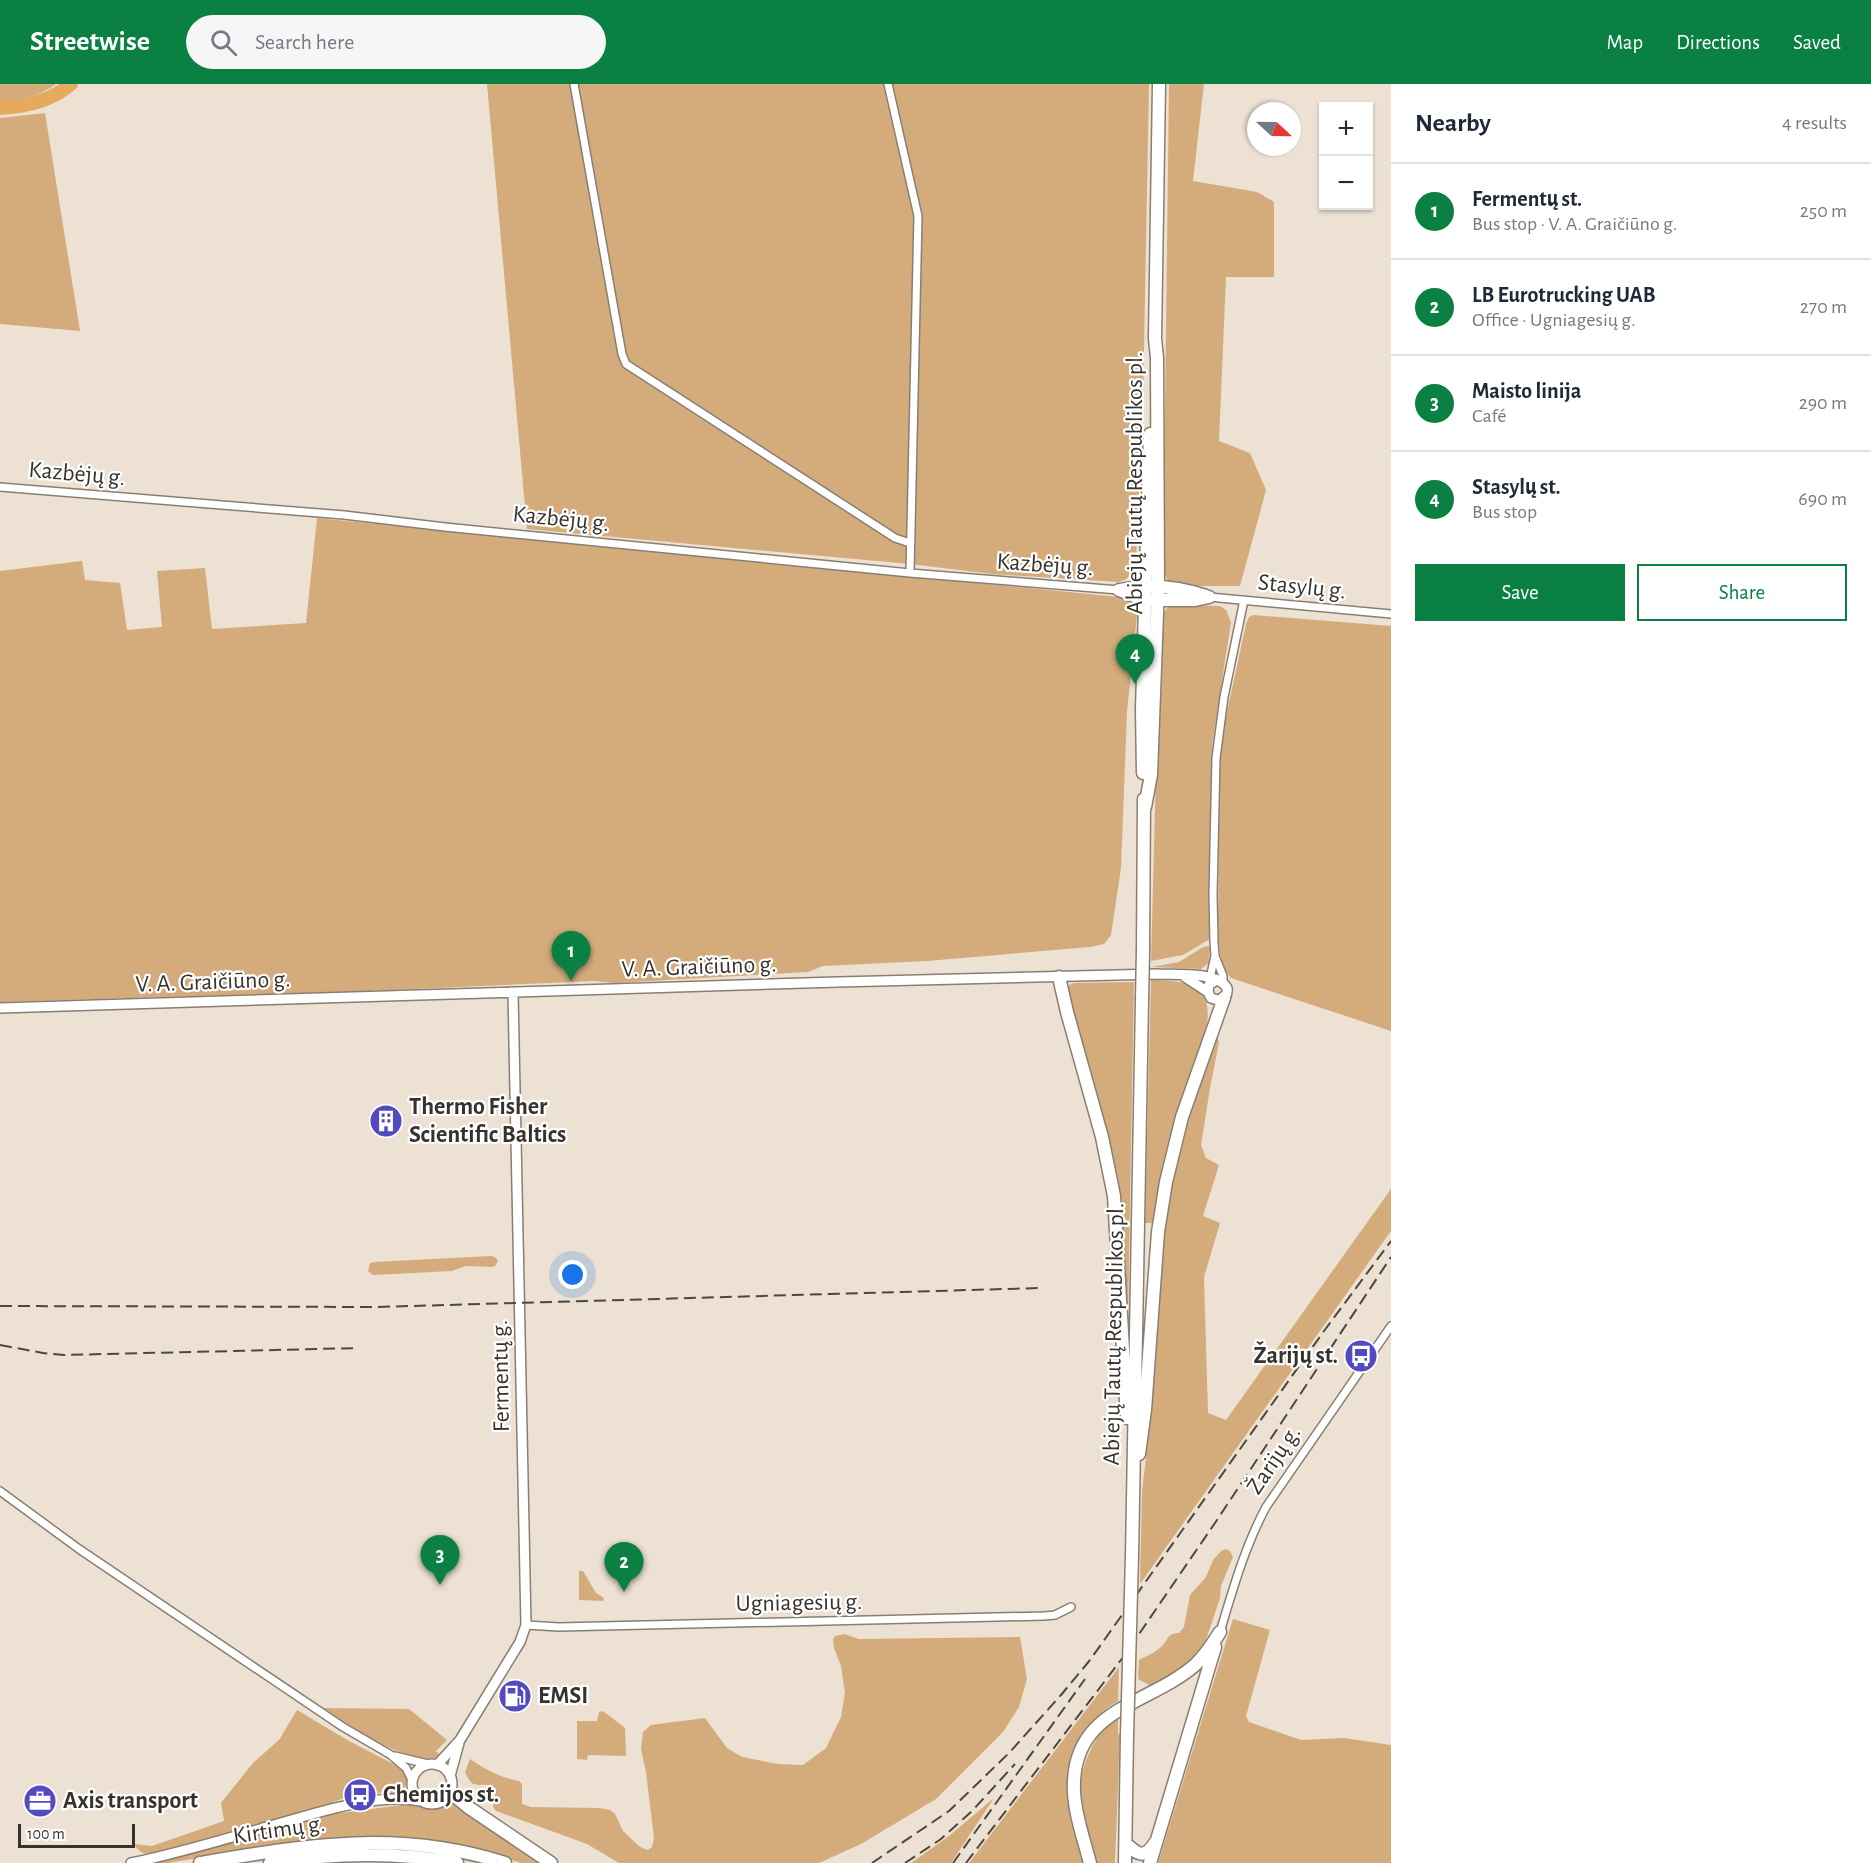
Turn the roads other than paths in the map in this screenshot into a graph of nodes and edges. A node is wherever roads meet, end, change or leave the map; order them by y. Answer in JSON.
{"nodes":[{"id":1,"x":574,"y":84,"type":"edge"},
{"id":2,"x":888,"y":84,"type":"edge"},
{"id":3,"x":1159,"y":84,"type":"edge"},
{"id":4,"x":0,"y":487,"type":"edge"},
{"id":5,"x":910,"y":543,"type":"junction"},
{"id":6,"x":910,"y":573,"type":"junction"},
{"id":7,"x":1152,"y":586,"type":"junction"},
{"id":8,"x":1119,"y":590,"type":"junction"},
{"id":9,"x":1209,"y":597,"type":"junction"},
{"id":10,"x":1151,"y":600,"type":"junction"},
{"id":11,"x":1244,"y":600,"type":"junction"},
{"id":12,"x":1391,"y":615,"type":"edge"},
{"id":13,"x":1215,"y":956,"type":"junction"},
{"id":14,"x":1183,"y":975,"type":"junction"},
{"id":15,"x":1059,"y":977,"type":"junction"},
{"id":16,"x":1213,"y":983,"type":"junction"},
{"id":17,"x":513,"y":993,"type":"junction"},
{"id":18,"x":1224,"y":998,"type":"junction"},
{"id":19,"x":0,"y":1008,"type":"edge"},
{"id":20,"x":1391,"y":1326,"type":"edge"},
{"id":21,"x":1133,"y":1466,"type":"junction"},
{"id":22,"x":1132,"y":1487,"type":"junction"},
{"id":23,"x":0,"y":1491,"type":"edge"},
{"id":24,"x":1071,"y":1607,"type":"dead end"},
{"id":25,"x":526,"y":1625,"type":"junction"},
{"id":26,"x":1220,"y":1632,"type":"junction"},
{"id":27,"x":1182,"y":1675,"type":"junction"},
{"id":28,"x":1202,"y":1688,"type":"junction"},
{"id":29,"x":460,"y":1740,"type":"junction"},
{"id":30,"x":391,"y":1755,"type":"junction"},
{"id":31,"x":432,"y":1764,"type":"junction"},
{"id":32,"x":450,"y":1776,"type":"junction"},
{"id":33,"x":412,"y":1783,"type":"junction"},
{"id":34,"x":450,"y":1792,"type":"junction"},
{"id":35,"x":393,"y":1800,"type":"junction"},
{"id":36,"x":421,"y":1802,"type":"junction"},
{"id":37,"x":1155,"y":1843,"type":"junction"},
{"id":38,"x":1126,"y":1844,"type":"junction"},
{"id":39,"x":131,"y":1863,"type":"edge"},
{"id":40,"x":200,"y":1863,"type":"edge"},
{"id":41,"x":270,"y":1863,"type":"edge"},
{"id":42,"x":457,"y":1863,"type":"edge"},
{"id":43,"x":505,"y":1863,"type":"edge"},
{"id":44,"x":550,"y":1863,"type":"edge"},
{"id":45,"x":1090,"y":1863,"type":"edge"},
{"id":46,"x":1125,"y":1863,"type":"edge"},
{"id":47,"x":1150,"y":1863,"type":"edge"}],
"edges":[{"from":1,"to":5,"type":"street"},
{"from":2,"to":5,"type":"street"},
{"from":3,"to":7,"type":"highway","name":"Abiejų Tautų Respublikos pl."},
{"from":4,"to":6,"type":"street","name":"Kazbėjų g."},
{"from":5,"to":6,"type":"street"},
{"from":6,"to":8,"type":"street","name":"Kazbėjų g."},
{"from":7,"to":8,"type":"highway"},
{"from":7,"to":9,"type":"highway"},
{"from":7,"to":10,"type":"highway","name":"Abiejų Tautų Respublikos pl."},
{"from":8,"to":10,"type":"highway"},
{"from":9,"to":10,"type":"highway"},
{"from":9,"to":11,"type":"street","name":"Stasylų g."},
{"from":10,"to":21,"type":"highway","name":"Abiejų Tautų Respublikos pl.","bridge":true},
{"from":11,"to":12,"type":"street","name":"Stasylų g."},
{"from":11,"to":13,"type":"street"},
{"from":13,"to":16,"type":"street"},
{"from":13,"to":16,"type":"street"},
{"from":14,"to":15,"type":"main road","name":"V. A. Graičiūno g."},
{"from":14,"to":16,"type":"main road","name":"V. A. Graičiūno g."},
{"from":14,"to":16,"type":"main road"},
{"from":15,"to":17,"type":"main road","name":"V. A. Graičiūno g."},
{"from":15,"to":21,"type":"highway"},
{"from":16,"to":18,"type":"main road"},
{"from":16,"to":18,"type":"main road"},
{"from":17,"to":19,"type":"main road","name":"V. A. Graičiūno g."},
{"from":17,"to":25,"type":"main road","name":"Fermentų g."},
{"from":18,"to":22,"type":"highway"},
{"from":20,"to":26,"type":"street","name":"Žarijų g."},
{"from":21,"to":22,"type":"highway","name":"Abiejų Tautų Respublikos pl."},
{"from":22,"to":38,"type":"highway","name":"Abiejų Tautų Respublikos pl.","bridge":true},
{"from":23,"to":30,"type":"street"},
{"from":24,"to":25,"type":"street","name":"Ugniagesių g."},
{"from":25,"to":29,"type":"main road","name":"Fermentų g."},
{"from":26,"to":27,"type":"highway"},
{"from":26,"to":28,"type":"highway"},
{"from":27,"to":28,"type":"highway"},
{"from":27,"to":45,"type":"highway"},
{"from":28,"to":37,"type":"highway"},
{"from":29,"to":31,"type":"main road","name":"Fermentų g."},
{"from":29,"to":32,"type":"main road","name":"Fermentų g."},
{"from":30,"to":31,"type":"street"},
{"from":30,"to":33,"type":"street"},
{"from":31,"to":32,"type":"main road"},
{"from":31,"to":33,"type":"main road"},
{"from":32,"to":34,"type":"main road"},
{"from":33,"to":35,"type":"main road","name":"Kirtimų g."},
{"from":33,"to":36,"type":"main road"},
{"from":34,"to":36,"type":"main road"},
{"from":34,"to":44,"type":"highway"},
{"from":35,"to":36,"type":"main road","name":"Kirtimų g."},
{"from":35,"to":39,"type":"main road","name":"Kirtimų g."},
{"from":37,"to":38,"type":"highway"},
{"from":37,"to":47,"type":"highway"},
{"from":38,"to":46,"type":"highway","name":"Abiejų Tautų Respublikos pl."},
{"from":40,"to":43,"type":"highway","name":"Kirtimų g."},
{"from":41,"to":42,"type":"highway"}]}
